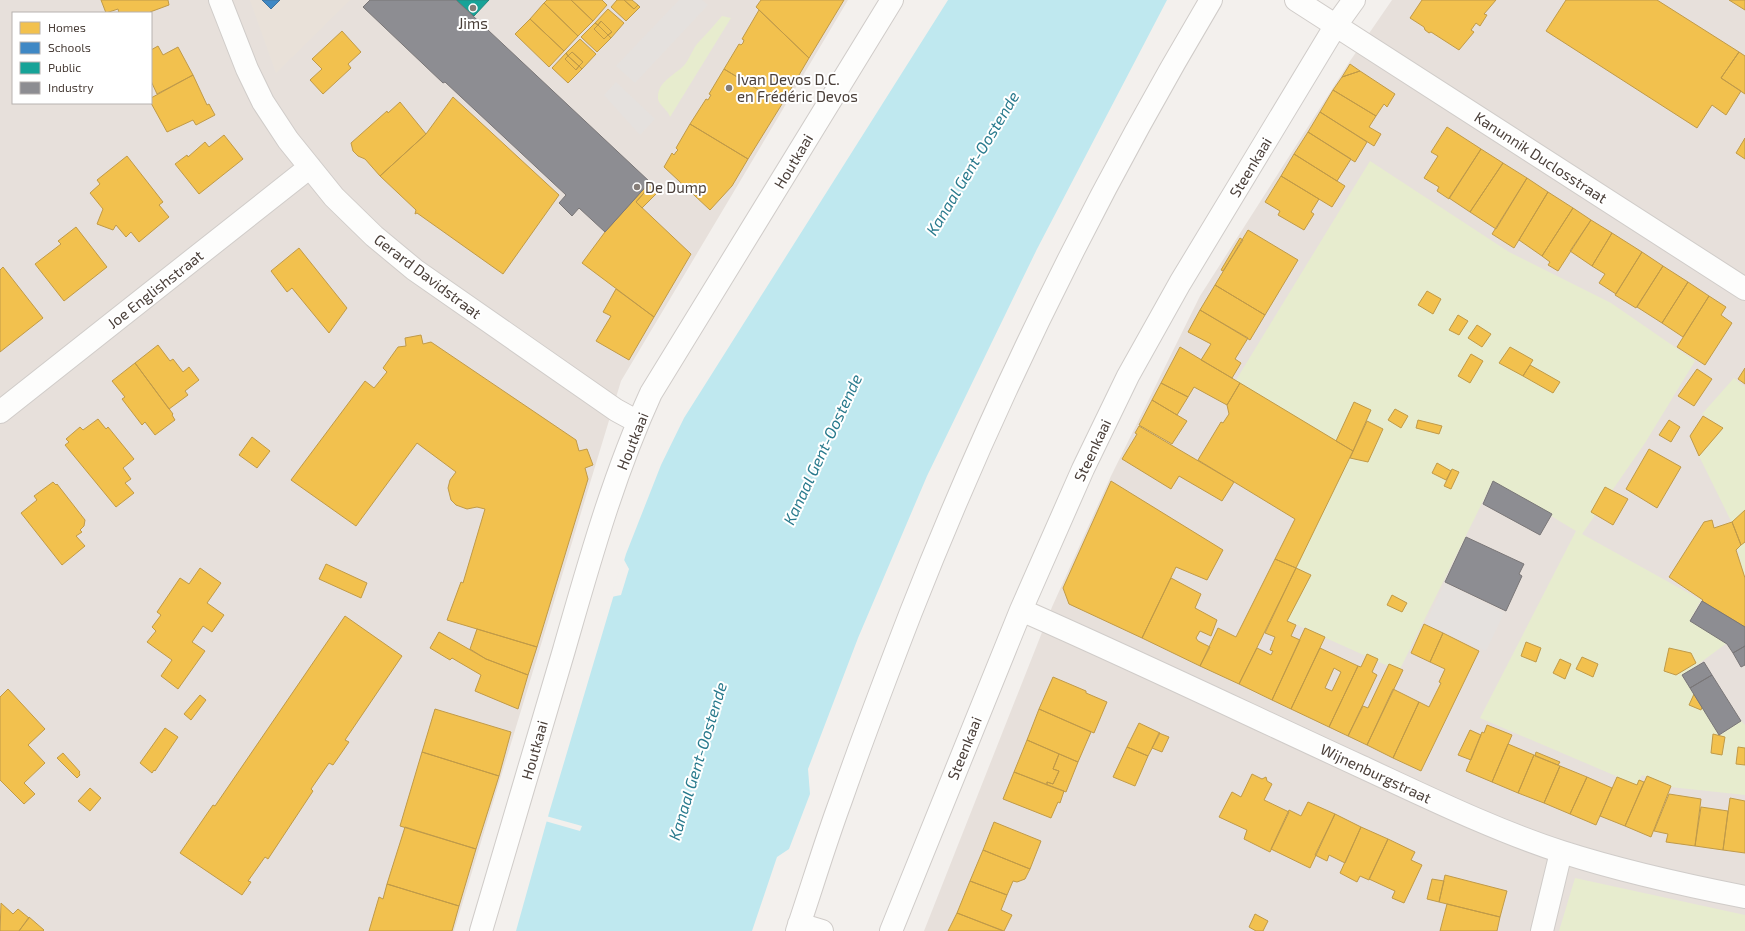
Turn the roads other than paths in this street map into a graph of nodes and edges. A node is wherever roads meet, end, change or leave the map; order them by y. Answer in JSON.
{"nodes":[{"id":1,"x":220,"y":0,"type":"edge"},
{"id":2,"x":892,"y":0,"type":"edge"},
{"id":3,"x":1211,"y":0,"type":"edge"},
{"id":4,"x":1296,"y":0,"type":"edge"},
{"id":5,"x":1354,"y":0,"type":"edge"},
{"id":6,"x":1336,"y":25,"type":"junction"},
{"id":7,"x":310,"y":167,"type":"junction"},
{"id":8,"x":1745,"y":288,"type":"edge"},
{"id":9,"x":0,"y":412,"type":"edge"},
{"id":10,"x":638,"y":422,"type":"junction"},
{"id":11,"x":1021,"y":610,"type":"junction"},
{"id":12,"x":1562,"y":852,"type":"junction"},
{"id":13,"x":1745,"y":897,"type":"edge"},
{"id":14,"x":798,"y":928,"type":"edge"},
{"id":15,"x":481,"y":931,"type":"edge"},
{"id":16,"x":822,"y":931,"type":"edge"},
{"id":17,"x":891,"y":931,"type":"edge"},
{"id":18,"x":1542,"y":931,"type":"edge"}],
"edges":[{"from":1,"to":7,"type":"street","name":"Gerard Davidstraat"},
{"from":2,"to":10,"type":"street","name":"Houtkaai"},
{"from":3,"to":14,"type":"street"},
{"from":4,"to":6,"type":"street","name":"Kanunnik Duclosstraat"},
{"from":5,"to":6,"type":"street","name":"Steenkaai"},
{"from":6,"to":8,"type":"street","name":"Kanunnik Duclosstraat"},
{"from":6,"to":11,"type":"street","name":"Steenkaai"},
{"from":7,"to":9,"type":"street","name":"Joe Englishstraat"},
{"from":7,"to":10,"type":"street","name":"Gerard Davidstraat"},
{"from":10,"to":15,"type":"street","name":"Houtkaai"},
{"from":11,"to":12,"type":"street","name":"Wijnenburgstraat"},
{"from":11,"to":17,"type":"street","name":"Steenkaai"},
{"from":12,"to":13,"type":"street","name":"Wijnenburgstraat"},
{"from":12,"to":18,"type":"street"},
{"from":14,"to":16,"type":"street"}]}
